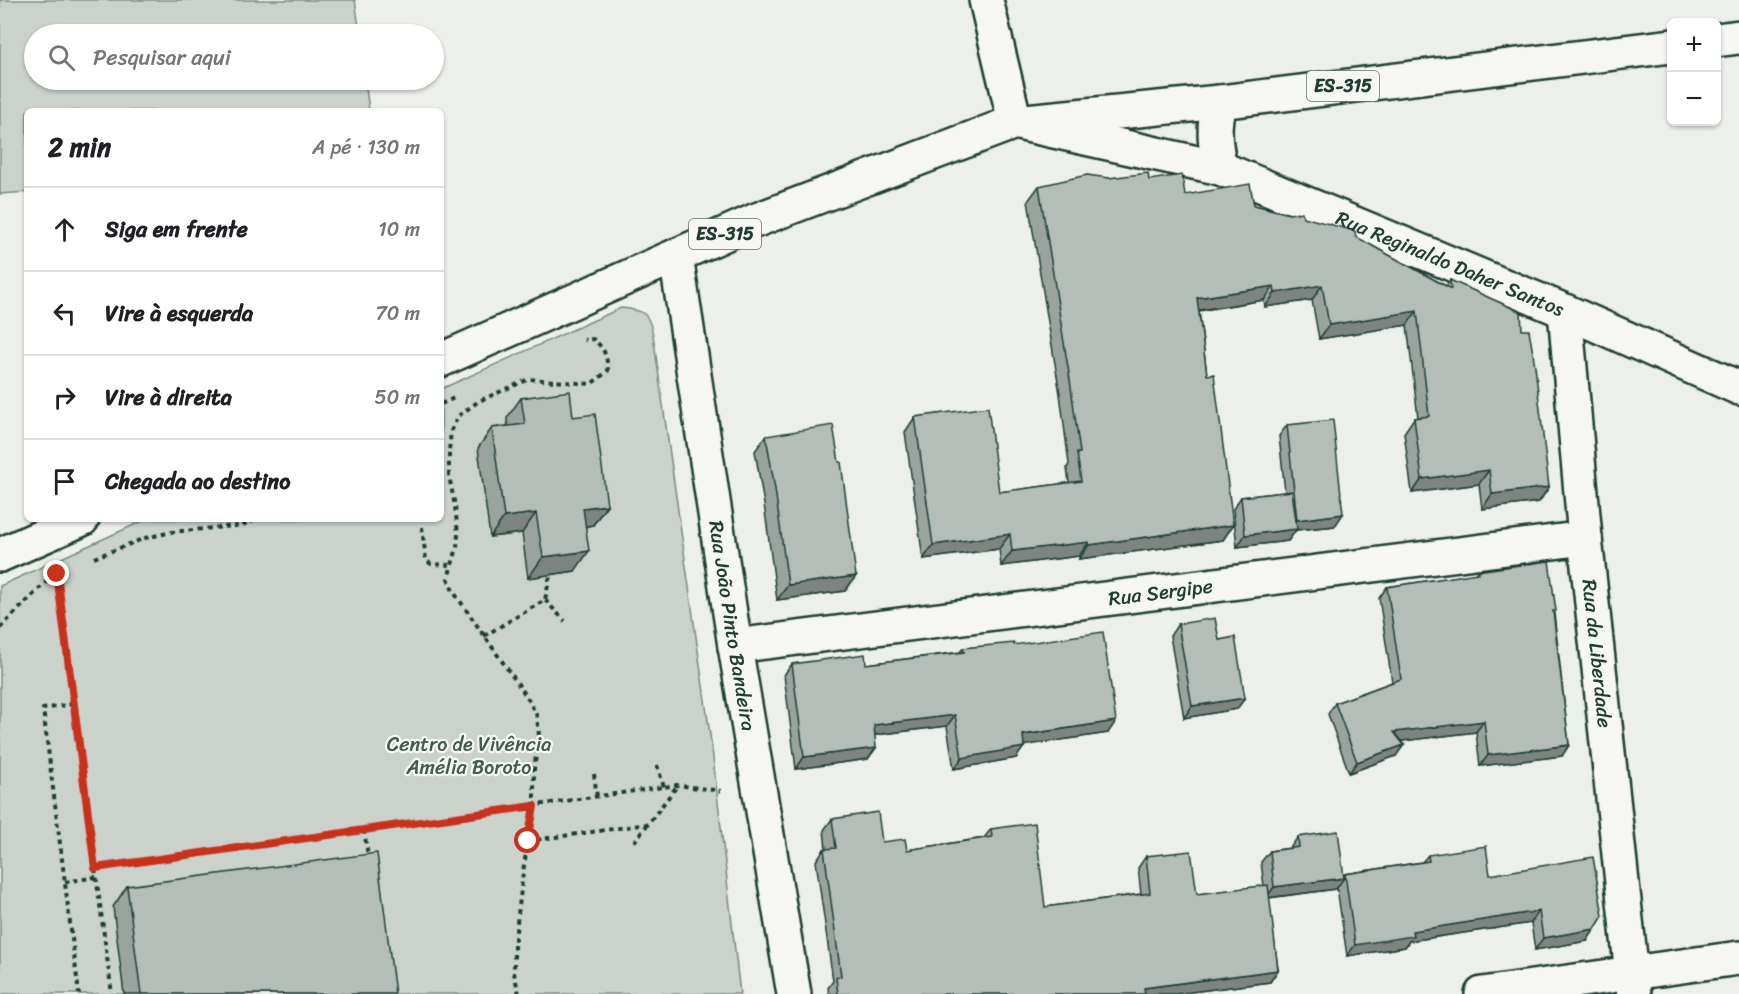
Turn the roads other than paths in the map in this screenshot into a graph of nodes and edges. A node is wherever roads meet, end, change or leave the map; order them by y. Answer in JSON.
{"nodes":[{"id":1,"x":986,"y":0,"type":"edge"},
{"id":2,"x":1739,"y":37,"type":"edge"},
{"id":3,"x":1721,"y":39,"type":"edge"},
{"id":4,"x":1667,"y":46,"type":"edge"},
{"id":5,"x":1220,"y":102,"type":"junction"},
{"id":6,"x":1015,"y":122,"type":"junction"},
{"id":7,"x":1220,"y":168,"type":"junction"},
{"id":8,"x":676,"y":256,"type":"junction"},
{"id":9,"x":1565,"y":311,"type":"junction"},
{"id":10,"x":444,"y":359,"type":"edge"},
{"id":11,"x":1739,"y":388,"type":"edge"},
{"id":12,"x":75,"y":522,"type":"edge"},
{"id":13,"x":1586,"y":538,"type":"junction"},
{"id":14,"x":0,"y":555,"type":"edge"},
{"id":15,"x":735,"y":646,"type":"junction"},
{"id":16,"x":1739,"y":958,"type":"edge"},
{"id":17,"x":1633,"y":983,"type":"edge"},
{"id":18,"x":794,"y":994,"type":"edge"},
{"id":19,"x":1482,"y":994,"type":"edge"}],
"edges":[{"from":1,"to":6,"type":"street"},
{"from":2,"to":3,"type":"street"},
{"from":4,"to":5,"type":"street","number":"ES-315"},
{"from":5,"to":6,"type":"street","number":"ES-315"},
{"from":5,"to":7,"type":"street"},
{"from":6,"to":7,"type":"street","name":"Rua Reginaldo Daher Santos"},
{"from":6,"to":8,"type":"street","number":"ES-315"},
{"from":7,"to":9,"type":"street","name":"Rua Reginaldo Daher Santos"},
{"from":8,"to":10,"type":"street","number":"ES-315"},
{"from":8,"to":15,"type":"street","name":"Rua João Pinto Bandeira"},
{"from":9,"to":11,"type":"street","name":"Rua Reginaldo Daher Santos"},
{"from":9,"to":13,"type":"street","name":"Rua da Liberdade"},
{"from":12,"to":14,"type":"street"},
{"from":13,"to":15,"type":"street","name":"Rua Sergipe"},
{"from":13,"to":17,"type":"street","name":"Rua da Liberdade"},
{"from":15,"to":18,"type":"street","name":"Rua João Pinto Bandeira"},
{"from":16,"to":17,"type":"street"},
{"from":17,"to":19,"type":"street"}]}
